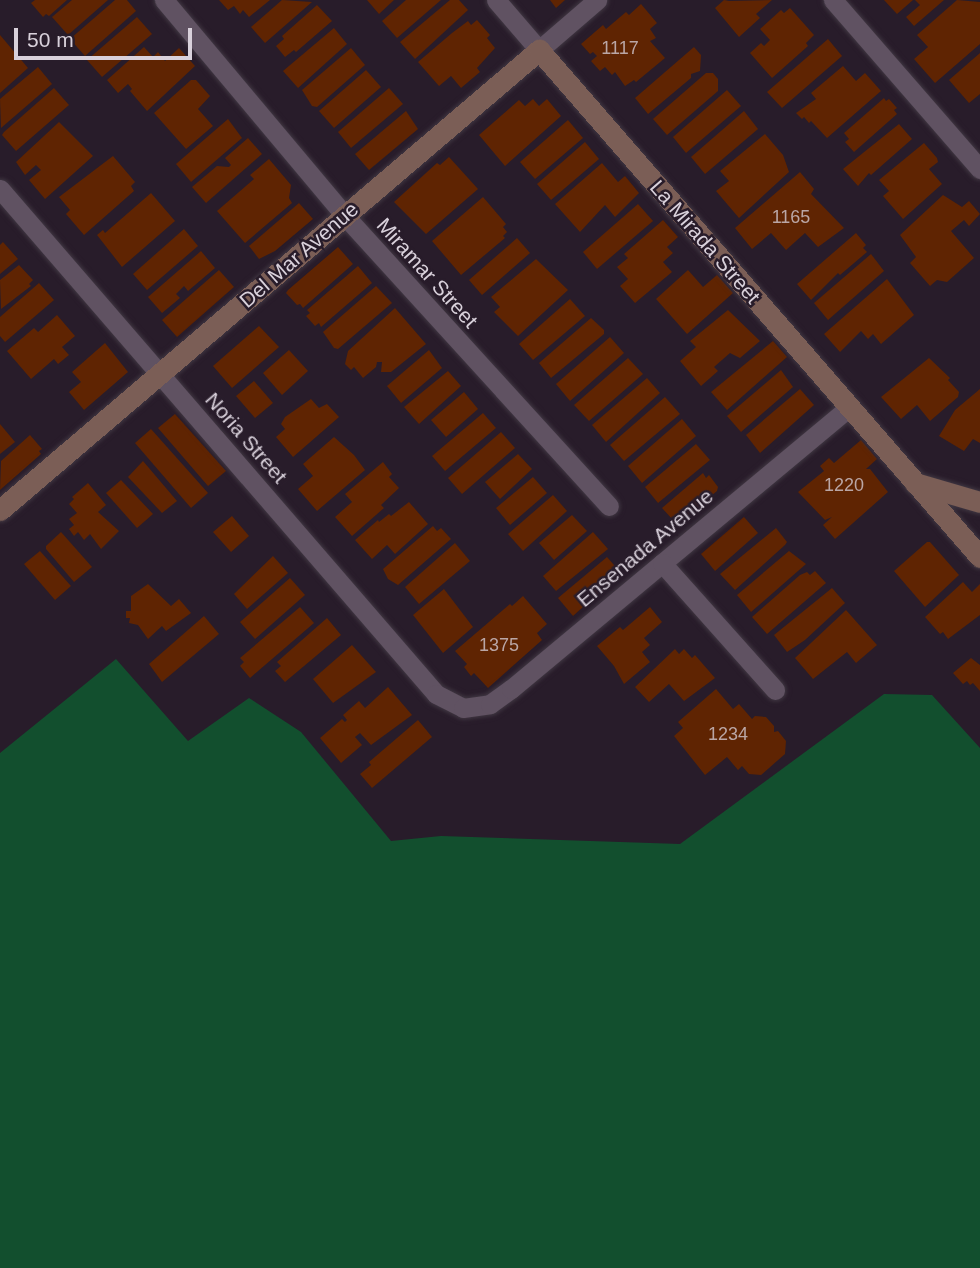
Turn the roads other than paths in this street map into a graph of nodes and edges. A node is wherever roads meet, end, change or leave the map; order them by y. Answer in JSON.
{"nodes":[{"id":1,"x":164,"y":0,"type":"edge"},
{"id":2,"x":496,"y":0,"type":"edge"},
{"id":3,"x":597,"y":0,"type":"edge"},
{"id":4,"x":833,"y":0,"type":"edge"},
{"id":5,"x":539,"y":50,"type":"junction"},
{"id":6,"x":980,"y":169,"type":"edge"},
{"id":7,"x":0,"y":189,"type":"edge"},
{"id":8,"x":345,"y":216,"type":"junction"},
{"id":9,"x":160,"y":374,"type":"junction"},
{"id":10,"x":848,"y":408,"type":"junction"},
{"id":11,"x":915,"y":483,"type":"junction"},
{"id":12,"x":980,"y":502,"type":"edge"},
{"id":13,"x":609,"y":506,"type":"dead end"},
{"id":14,"x":0,"y":510,"type":"edge"},
{"id":15,"x":980,"y":557,"type":"edge"},
{"id":16,"x":662,"y":563,"type":"junction"},
{"id":17,"x":775,"y":690,"type":"dead end"},
{"id":18,"x":463,"y":708,"type":"joint"}],
"edges":[{"from":1,"to":8,"type":"street","name":"Miramar Street"},
{"from":2,"to":5,"type":"street","name":"La Mirada Street"},
{"from":3,"to":5,"type":"street","name":"Del Mar Avenue"},
{"from":4,"to":6,"type":"street"},
{"from":5,"to":8,"type":"street","name":"Del Mar Avenue"},
{"from":5,"to":10,"type":"street","name":"La Mirada Street"},
{"from":7,"to":9,"type":"street","name":"Noria Street"},
{"from":8,"to":9,"type":"street","name":"Del Mar Avenue"},
{"from":8,"to":13,"type":"street","name":"Miramar Street"},
{"from":9,"to":14,"type":"street","name":"Del Mar Avenue"},
{"from":9,"to":18,"type":"street","name":"Noria Street"},
{"from":10,"to":11,"type":"street","name":"La Mirada Street"},
{"from":10,"to":16,"type":"street","name":"Ensenada Avenue"},
{"from":11,"to":12,"type":"street"},
{"from":11,"to":15,"type":"street","name":"La Mirada Street"},
{"from":16,"to":17,"type":"street"},
{"from":16,"to":18,"type":"street","name":"Ensenada Avenue"}]}
